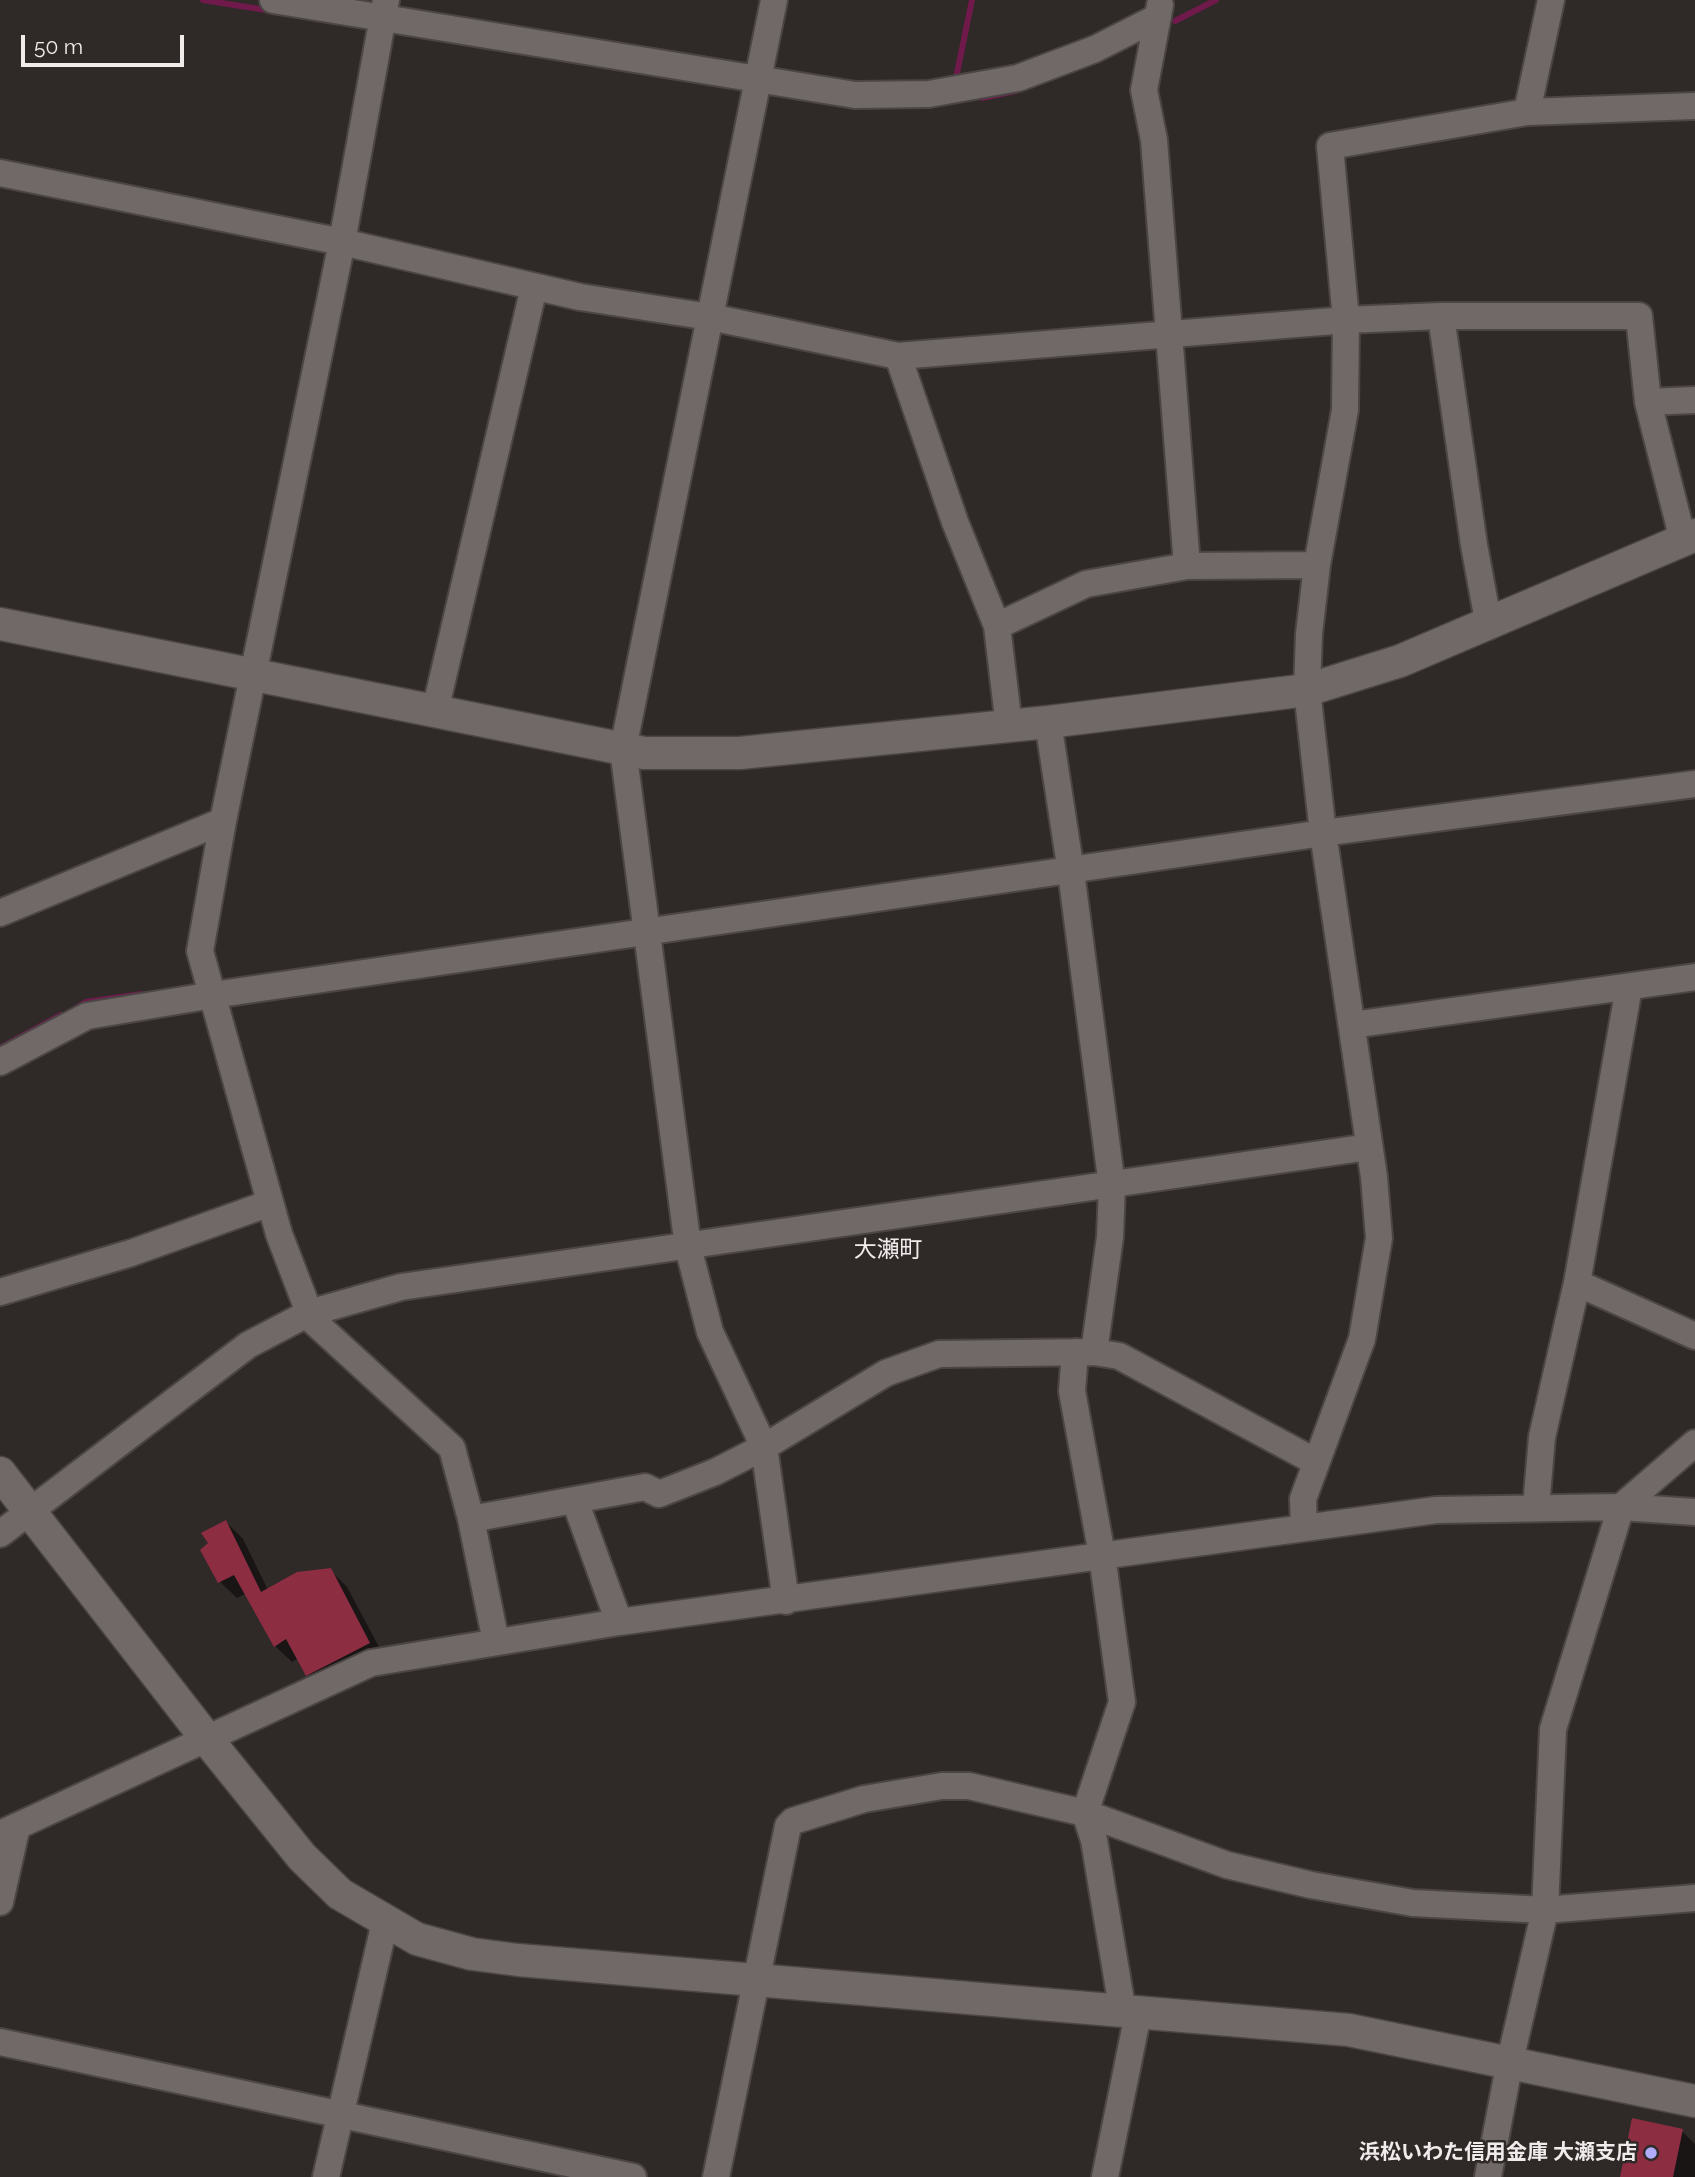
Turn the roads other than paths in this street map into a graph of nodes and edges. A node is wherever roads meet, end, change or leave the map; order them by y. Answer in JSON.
{"nodes":[{"id":1,"x":273,"y":0,"type":"edge"},
{"id":2,"x":774,"y":0,"type":"edge"},
{"id":3,"x":1551,"y":0,"type":"edge"},
{"id":4,"x":1160,"y":8,"type":"edge"},
{"id":5,"x":385,"y":9,"type":"edge"},
{"id":6,"x":758,"y":79,"type":"junction"},
{"id":7,"x":1695,"y":106,"type":"edge"},
{"id":8,"x":1527,"y":112,"type":"junction"},
{"id":9,"x":0,"y":173,"type":"edge"},
{"id":10,"x":342,"y":242,"type":"junction"},
{"id":11,"x":534,"y":287,"type":"junction"},
{"id":12,"x":1441,"y":316,"type":"junction"},
{"id":13,"x":710,"y":317,"type":"junction"},
{"id":14,"x":1346,"y":320,"type":"junction"},
{"id":15,"x":1169,"y":333,"type":"junction"},
{"id":16,"x":898,"y":356,"type":"junction"},
{"id":17,"x":1695,"y":400,"type":"edge"},
{"id":18,"x":1648,"y":402,"type":"junction"},
{"id":19,"x":1689,"y":538,"type":"edge"},
{"id":20,"x":1317,"y":565,"type":"junction"},
{"id":21,"x":1186,"y":566,"type":"junction"},
{"id":22,"x":0,"y":624,"type":"edge"},
{"id":23,"x":998,"y":626,"type":"junction"},
{"id":24,"x":1489,"y":626,"type":"junction"},
{"id":25,"x":253,"y":676,"type":"junction"},
{"id":26,"x":1307,"y":690,"type":"junction"},
{"id":27,"x":435,"y":710,"type":"junction"},
{"id":28,"x":1048,"y":722,"type":"junction"},
{"id":29,"x":1009,"y":726,"type":"junction"},
{"id":30,"x":623,"y":749,"type":"junction"},
{"id":31,"x":1695,"y":784,"type":"edge"},
{"id":32,"x":223,"y":821,"type":"junction"},
{"id":33,"x":1322,"y":833,"type":"junction"},
{"id":34,"x":1071,"y":872,"type":"junction"},
{"id":35,"x":0,"y":913,"type":"edge"},
{"id":36,"x":645,"y":932,"type":"junction"},
{"id":37,"x":1695,"y":977,"type":"edge"},
{"id":38,"x":1629,"y":987,"type":"junction"},
{"id":39,"x":213,"y":995,"type":"junction"},
{"id":40,"x":1352,"y":1025,"type":"junction"},
{"id":41,"x":0,"y":1062,"type":"edge"},
{"id":42,"x":1369,"y":1147,"type":"junction"},
{"id":43,"x":1112,"y":1186,"type":"junction"},
{"id":44,"x":270,"y":1203,"type":"junction"},
{"id":45,"x":688,"y":1247,"type":"junction"},
{"id":46,"x":1577,"y":1283,"type":"junction"},
{"id":47,"x":0,"y":1292,"type":"edge"},
{"id":48,"x":309,"y":1313,"type":"junction"},
{"id":49,"x":1695,"y":1336,"type":"edge"},
{"id":50,"x":1084,"y":1352,"type":"junction"},
{"id":51,"x":1695,"y":1443,"type":"edge"},
{"id":52,"x":764,"y":1447,"type":"junction"},
{"id":53,"x":1316,"y":1462,"type":"junction"},
{"id":54,"x":0,"y":1474,"type":"edge"},
{"id":55,"x":575,"y":1501,"type":"junction"},
{"id":56,"x":1536,"y":1507,"type":"junction"},
{"id":57,"x":1620,"y":1507,"type":"junction"},
{"id":58,"x":29,"y":1511,"type":"junction"},
{"id":59,"x":1695,"y":1512,"type":"edge"},
{"id":60,"x":471,"y":1519,"type":"junction"},
{"id":61,"x":1304,"y":1526,"type":"junction"},
{"id":62,"x":0,"y":1534,"type":"edge"},
{"id":63,"x":1102,"y":1555,"type":"junction"},
{"id":64,"x":786,"y":1601,"type":"junction"},
{"id":65,"x":619,"y":1622,"type":"junction"},
{"id":66,"x":496,"y":1642,"type":"junction"},
{"id":67,"x":206,"y":1738,"type":"junction"},
{"id":68,"x":1085,"y":1813,"type":"junction"},
{"id":69,"x":8,"y":1830,"type":"edge"},
{"id":70,"x":1695,"y":1898,"type":"edge"},
{"id":71,"x":0,"y":1902,"type":"edge"},
{"id":72,"x":1545,"y":1910,"type":"junction"},
{"id":73,"x":385,"y":1922,"type":"junction"},
{"id":74,"x":756,"y":1982,"type":"junction"},
{"id":75,"x":1131,"y":2013,"type":"junction"},
{"id":76,"x":0,"y":2042,"type":"edge"},
{"id":77,"x":1510,"y":2061,"type":"junction"},
{"id":78,"x":1695,"y":2101,"type":"edge"},
{"id":79,"x":341,"y":2115,"type":"junction"},
{"id":80,"x":326,"y":2177,"type":"edge"},
{"id":81,"x":633,"y":2177,"type":"edge"},
{"id":82,"x":716,"y":2177,"type":"edge"},
{"id":83,"x":1105,"y":2177,"type":"edge"},
{"id":84,"x":1489,"y":2177,"type":"edge"}],
"edges":[{"from":1,"to":5,"type":"street"},
{"from":2,"to":6,"type":"street"},
{"from":3,"to":8,"type":"street"},
{"from":4,"to":6,"type":"street"},
{"from":4,"to":15,"type":"street"},
{"from":5,"to":6,"type":"street"},
{"from":5,"to":10,"type":"street"},
{"from":6,"to":13,"type":"street"},
{"from":7,"to":8,"type":"street"},
{"from":8,"to":14,"type":"street"},
{"from":9,"to":10,"type":"street"},
{"from":10,"to":11,"type":"street"},
{"from":10,"to":25,"type":"street"},
{"from":11,"to":13,"type":"street"},
{"from":11,"to":27,"type":"street"},
{"from":12,"to":14,"type":"street"},
{"from":12,"to":18,"type":"street"},
{"from":12,"to":24,"type":"street"},
{"from":13,"to":16,"type":"street"},
{"from":13,"to":30,"type":"street"},
{"from":14,"to":15,"type":"street"},
{"from":14,"to":20,"type":"street"},
{"from":15,"to":16,"type":"street"},
{"from":15,"to":21,"type":"street"},
{"from":16,"to":23,"type":"street"},
{"from":17,"to":18,"type":"street"},
{"from":18,"to":19,"type":"street"},
{"from":19,"to":24,"type":"street"},
{"from":20,"to":21,"type":"street"},
{"from":20,"to":26,"type":"street"},
{"from":21,"to":23,"type":"street"},
{"from":22,"to":25,"type":"street"},
{"from":23,"to":29,"type":"street"},
{"from":24,"to":26,"type":"street"},
{"from":25,"to":27,"type":"street"},
{"from":25,"to":32,"type":"street"},
{"from":26,"to":28,"type":"street"},
{"from":26,"to":33,"type":"street"},
{"from":27,"to":30,"type":"street"},
{"from":28,"to":29,"type":"street"},
{"from":28,"to":34,"type":"street"},
{"from":29,"to":30,"type":"street"},
{"from":30,"to":36,"type":"street"},
{"from":31,"to":33,"type":"street"},
{"from":32,"to":35,"type":"street"},
{"from":32,"to":39,"type":"street"},
{"from":33,"to":34,"type":"street"},
{"from":33,"to":40,"type":"street"},
{"from":34,"to":36,"type":"street"},
{"from":34,"to":43,"type":"street"},
{"from":36,"to":39,"type":"street"},
{"from":36,"to":45,"type":"street"},
{"from":37,"to":38,"type":"street"},
{"from":38,"to":40,"type":"street"},
{"from":38,"to":46,"type":"street"},
{"from":39,"to":41,"type":"street"},
{"from":39,"to":44,"type":"street"},
{"from":40,"to":42,"type":"street"},
{"from":42,"to":43,"type":"street"},
{"from":42,"to":53,"type":"street"},
{"from":43,"to":45,"type":"street"},
{"from":43,"to":50,"type":"street"},
{"from":44,"to":47,"type":"street"},
{"from":44,"to":48,"type":"street"},
{"from":45,"to":48,"type":"street"},
{"from":45,"to":52,"type":"street"},
{"from":46,"to":49,"type":"street"},
{"from":46,"to":56,"type":"street"},
{"from":48,"to":58,"type":"street"},
{"from":48,"to":60,"type":"street"},
{"from":50,"to":52,"type":"street"},
{"from":50,"to":53,"type":"street"},
{"from":50,"to":63,"type":"street"},
{"from":51,"to":57,"type":"street"},
{"from":52,"to":55,"type":"street"},
{"from":52,"to":64,"type":"street"},
{"from":53,"to":61,"type":"street"},
{"from":54,"to":58,"type":"street"},
{"from":55,"to":60,"type":"street"},
{"from":55,"to":65,"type":"street"},
{"from":56,"to":57,"type":"street"},
{"from":56,"to":61,"type":"street"},
{"from":57,"to":59,"type":"street"},
{"from":57,"to":72,"type":"street"},
{"from":58,"to":62,"type":"street"},
{"from":58,"to":67,"type":"street"},
{"from":60,"to":66,"type":"street"},
{"from":61,"to":63,"type":"street"},
{"from":63,"to":64,"type":"street"},
{"from":63,"to":68,"type":"street"},
{"from":64,"to":65,"type":"street"},
{"from":65,"to":66,"type":"street"},
{"from":66,"to":67,"type":"street"},
{"from":67,"to":69,"type":"street"},
{"from":67,"to":73,"type":"street"},
{"from":68,"to":72,"type":"street"},
{"from":68,"to":74,"type":"street"},
{"from":68,"to":75,"type":"street"},
{"from":69,"to":71,"type":"street"},
{"from":70,"to":72,"type":"street"},
{"from":72,"to":77,"type":"street"},
{"from":73,"to":74,"type":"street"},
{"from":73,"to":79,"type":"street"},
{"from":74,"to":75,"type":"street"},
{"from":74,"to":82,"type":"street"},
{"from":75,"to":77,"type":"street"},
{"from":75,"to":83,"type":"street"},
{"from":76,"to":79,"type":"street"},
{"from":77,"to":78,"type":"street"},
{"from":77,"to":84,"type":"street"},
{"from":79,"to":80,"type":"street"},
{"from":79,"to":81,"type":"street"}]}
